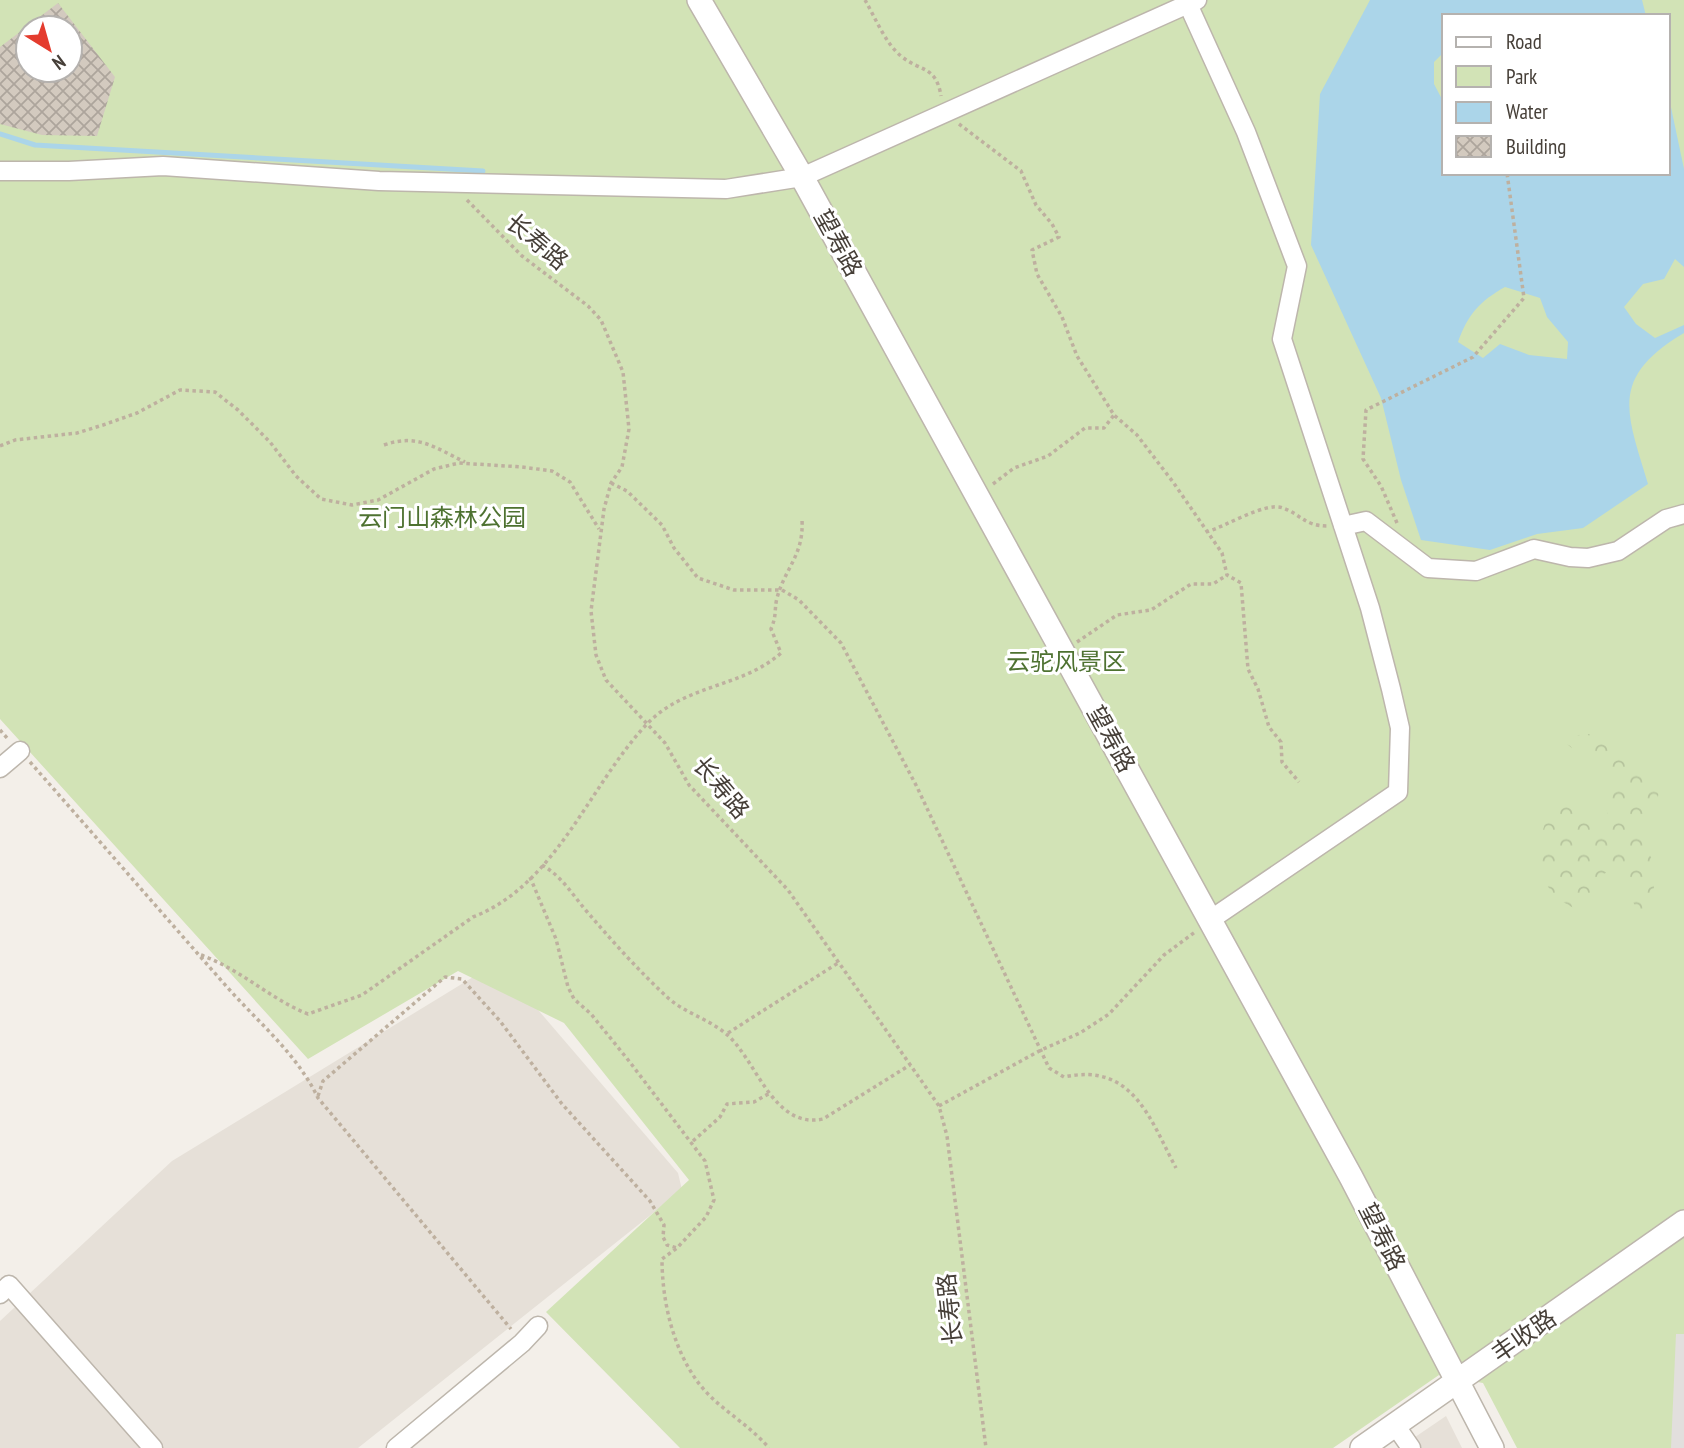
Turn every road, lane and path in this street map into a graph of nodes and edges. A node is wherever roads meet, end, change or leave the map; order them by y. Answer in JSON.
{"nodes":[{"id":1,"x":699,"y":0,"type":"edge"},
{"id":2,"x":865,"y":0,"type":"edge"},
{"id":3,"x":1192,"y":1,"type":"edge"},
{"id":4,"x":944,"y":113,"type":"junction"},
{"id":5,"x":0,"y":171,"type":"edge"},
{"id":6,"x":1507,"y":175,"type":"edge"},
{"id":7,"x":802,"y":177,"type":"junction"},
{"id":8,"x":461,"y":182,"type":"junction"},
{"id":9,"x":1114,"y":415,"type":"junction"},
{"id":10,"x":383,"y":444,"type":"dead end"},
{"id":11,"x":0,"y":446,"type":"edge"},
{"id":12,"x":470,"y":464,"type":"junction"},
{"id":13,"x":611,"y":483,"type":"junction"},
{"id":14,"x":974,"y":490,"type":"junction"},
{"id":15,"x":1684,"y":514,"type":"edge"},
{"id":16,"x":802,"y":520,"type":"dead end"},
{"id":17,"x":1343,"y":526,"type":"junction"},
{"id":18,"x":601,"y":530,"type":"junction"},
{"id":19,"x":1206,"y":532,"type":"junction"},
{"id":20,"x":1405,"y":553,"type":"junction"},
{"id":21,"x":1227,"y":575,"type":"junction"},
{"id":22,"x":782,"y":590,"type":"junction"},
{"id":23,"x":1062,"y":650,"type":"junction"},
{"id":24,"x":647,"y":724,"type":"junction"},
{"id":25,"x":0,"y":730,"type":"edge"},
{"id":26,"x":20,"y":751,"type":"junction"},
{"id":27,"x":0,"y":768,"type":"edge"},
{"id":28,"x":1299,"y":782,"type":"dead end"},
{"id":29,"x":541,"y":865,"type":"junction"},
{"id":30,"x":530,"y":877,"type":"junction"},
{"id":31,"x":1210,"y":920,"type":"junction"},
{"id":32,"x":201,"y":955,"type":"junction"},
{"id":33,"x":838,"y":963,"type":"junction"},
{"id":34,"x":727,"y":1034,"type":"junction"},
{"id":35,"x":1041,"y":1050,"type":"junction"},
{"id":36,"x":910,"y":1065,"type":"junction"},
{"id":37,"x":770,"y":1093,"type":"junction"},
{"id":38,"x":318,"y":1098,"type":"junction"},
{"id":39,"x":939,"y":1106,"type":"junction"},
{"id":40,"x":693,"y":1142,"type":"junction"},
{"id":41,"x":1175,"y":1168,"type":"dead end"},
{"id":42,"x":1684,"y":1222,"type":"edge"},
{"id":43,"x":677,"y":1248,"type":"junction"},
{"id":44,"x":0,"y":1293,"type":"edge"},
{"id":45,"x":538,"y":1326,"type":"dead end"},
{"id":46,"x":522,"y":1343,"type":"junction"},
{"id":47,"x":1458,"y":1382,"type":"junction"},
{"id":48,"x":1395,"y":1425,"type":"junction"},
{"id":49,"x":153,"y":1448,"type":"edge"},
{"id":50,"x":396,"y":1448,"type":"edge"},
{"id":51,"x":769,"y":1448,"type":"edge"},
{"id":52,"x":986,"y":1448,"type":"edge"},
{"id":53,"x":1362,"y":1448,"type":"edge"},
{"id":54,"x":1410,"y":1448,"type":"edge"},
{"id":55,"x":1492,"y":1448,"type":"edge"}],
"edges":[{"from":1,"to":7,"type":"street","name":"望寿路"},
{"from":2,"to":4,"type":"path"},
{"from":3,"to":4,"type":"street"},
{"from":3,"to":17,"type":"street"},
{"from":4,"to":7,"type":"street"},
{"from":4,"to":9,"type":"path"},
{"from":5,"to":8,"type":"street"},
{"from":6,"to":20,"type":"path"},
{"from":7,"to":8,"type":"street"},
{"from":7,"to":14,"type":"street","name":"望寿路"},
{"from":8,"to":13,"type":"path","name":"长寿路"},
{"from":9,"to":14,"type":"path"},
{"from":9,"to":19,"type":"path"},
{"from":10,"to":12,"type":"path"},
{"from":11,"to":12,"type":"path"},
{"from":12,"to":18,"type":"path"},
{"from":13,"to":18,"type":"path","name":"长寿路"},
{"from":13,"to":22,"type":"path"},
{"from":14,"to":23,"type":"street","name":"望寿路"},
{"from":15,"to":20,"type":"street"},
{"from":16,"to":22,"type":"path"},
{"from":17,"to":19,"type":"path"},
{"from":17,"to":20,"type":"street"},
{"from":17,"to":31,"type":"street"},
{"from":18,"to":24,"type":"path","name":"长寿路"},
{"from":19,"to":21,"type":"path"},
{"from":21,"to":23,"type":"path"},
{"from":21,"to":28,"type":"path"},
{"from":22,"to":24,"type":"path"},
{"from":22,"to":35,"type":"path"},
{"from":23,"to":31,"type":"street","name":"望寿路"},
{"from":24,"to":29,"type":"path"},
{"from":24,"to":33,"type":"path","name":"长寿路"},
{"from":25,"to":26,"type":"path"},
{"from":26,"to":27,"type":"street"},
{"from":26,"to":32,"type":"path"},
{"from":29,"to":30,"type":"path"},
{"from":29,"to":34,"type":"path"},
{"from":30,"to":32,"type":"path"},
{"from":30,"to":40,"type":"path"},
{"from":31,"to":35,"type":"path"},
{"from":31,"to":47,"type":"street","name":"望寿路"},
{"from":32,"to":38,"type":"path"},
{"from":33,"to":34,"type":"path"},
{"from":33,"to":36,"type":"path","name":"长寿路"},
{"from":34,"to":37,"type":"path"},
{"from":35,"to":39,"type":"path"},
{"from":35,"to":41,"type":"path"},
{"from":36,"to":37,"type":"path"},
{"from":36,"to":39,"type":"path","name":"长寿路"},
{"from":37,"to":40,"type":"path"},
{"from":38,"to":43,"type":"path"},
{"from":38,"to":46,"type":"path"},
{"from":39,"to":52,"type":"path","name":"长寿路"},
{"from":40,"to":43,"type":"path"},
{"from":42,"to":47,"type":"street","name":"丰收路"},
{"from":43,"to":51,"type":"path"},
{"from":44,"to":49,"type":"street"},
{"from":45,"to":46,"type":"street"},
{"from":46,"to":50,"type":"street"},
{"from":47,"to":48,"type":"street","name":"丰收路"},
{"from":47,"to":55,"type":"street","name":"望寿路"},
{"from":48,"to":53,"type":"street","name":"丰收路"},
{"from":48,"to":54,"type":"street"}]}
